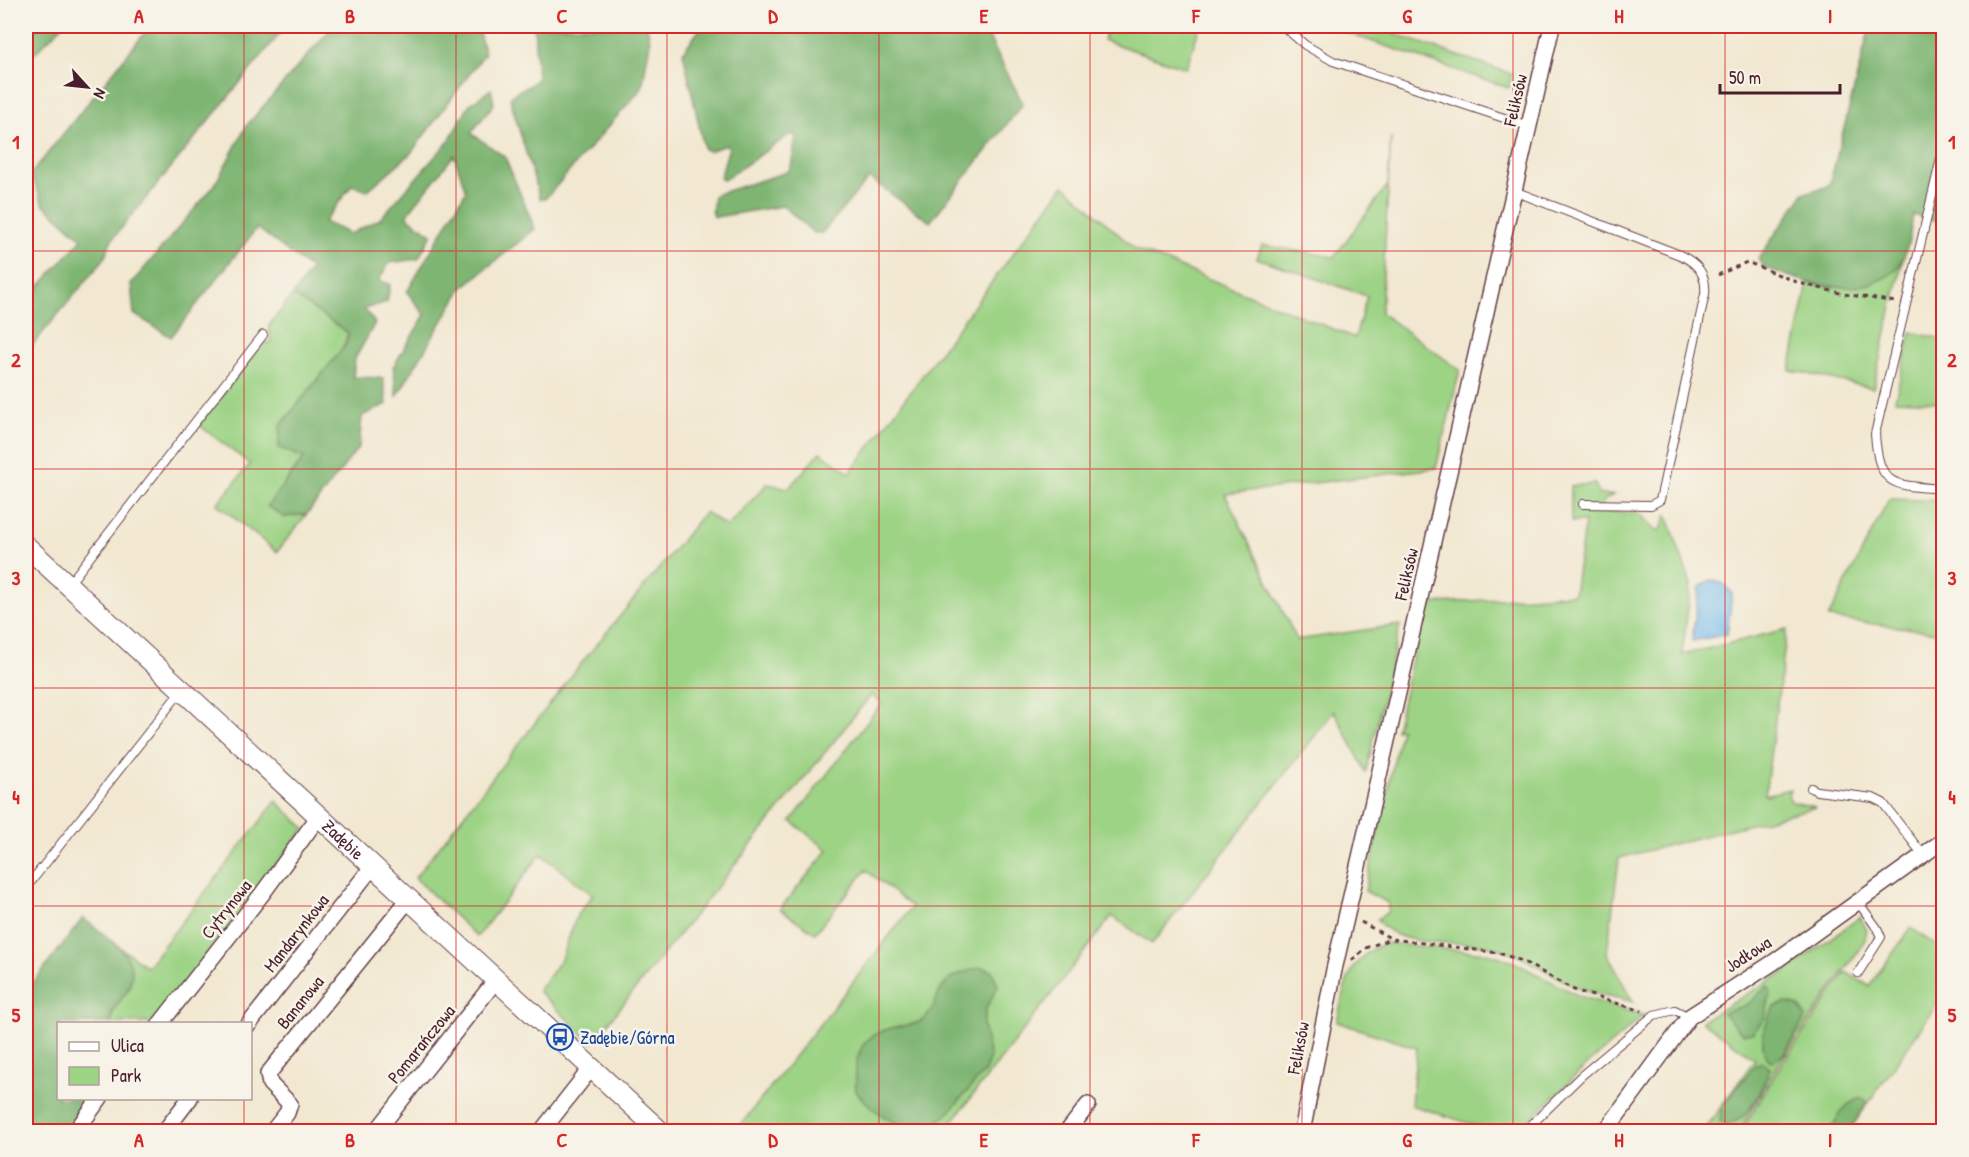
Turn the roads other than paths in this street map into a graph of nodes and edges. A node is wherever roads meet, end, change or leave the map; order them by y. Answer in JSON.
{"nodes":[{"id":1,"x":1283,"y":26,"type":"edge"},
{"id":2,"x":1552,"y":26,"type":"edge"},
{"id":3,"x":1528,"y":126,"type":"junction"},
{"id":4,"x":1944,"y":146,"type":"edge"},
{"id":5,"x":1514,"y":190,"type":"junction"},
{"id":6,"x":263,"y":335,"type":"dead end"},
{"id":7,"x":1944,"y":489,"type":"edge"},
{"id":8,"x":1583,"y":504,"type":"dead end"},
{"id":9,"x":26,"y":546,"type":"edge"},
{"id":10,"x":68,"y":586,"type":"junction"},
{"id":11,"x":182,"y":690,"type":"junction"},
{"id":12,"x":1811,"y":788,"type":"dead end"},
{"id":13,"x":319,"y":816,"type":"junction"},
{"id":14,"x":1944,"y":840,"type":"edge"},
{"id":15,"x":1923,"y":855,"type":"junction"},
{"id":16,"x":373,"y":866,"type":"junction"},
{"id":17,"x":26,"y":888,"type":"edge"},
{"id":18,"x":408,"y":898,"type":"junction"},
{"id":19,"x":1858,"y":902,"type":"junction"},
{"id":20,"x":1858,"y":974,"type":"dead end"},
{"id":21,"x":496,"y":980,"type":"junction"},
{"id":22,"x":1689,"y":1017,"type":"junction"},
{"id":23,"x":161,"y":1022,"type":"edge"},
{"id":24,"x":250,"y":1022,"type":"edge"},
{"id":25,"x":592,"y":1067,"type":"junction"},
{"id":26,"x":98,"y":1100,"type":"edge"},
{"id":27,"x":188,"y":1100,"type":"edge"},
{"id":28,"x":1088,"y":1105,"type":"dead end"},
{"id":29,"x":75,"y":1131,"type":"edge"},
{"id":30,"x":164,"y":1131,"type":"edge"},
{"id":31,"x":272,"y":1131,"type":"edge"},
{"id":32,"x":376,"y":1131,"type":"edge"},
{"id":33,"x":541,"y":1131,"type":"edge"},
{"id":34,"x":659,"y":1131,"type":"edge"},
{"id":35,"x":1066,"y":1131,"type":"edge"},
{"id":36,"x":1302,"y":1131,"type":"edge"},
{"id":37,"x":1524,"y":1131,"type":"edge"},
{"id":38,"x":1605,"y":1131,"type":"edge"}],
"edges":[{"from":1,"to":3,"type":"lane"},
{"from":2,"to":3,"type":"street","name":"Feliksów"},
{"from":3,"to":5,"type":"street","name":"Feliksów"},
{"from":4,"to":7,"type":"lane"},
{"from":5,"to":8,"type":"lane"},
{"from":5,"to":36,"type":"street","name":"Feliksów"},
{"from":6,"to":10,"type":"lane"},
{"from":9,"to":10,"type":"street","name":"Zadębie"},
{"from":10,"to":11,"type":"street","name":"Zadębie"},
{"from":11,"to":13,"type":"street","name":"Zadębie"},
{"from":11,"to":17,"type":"lane"},
{"from":12,"to":15,"type":"lane"},
{"from":13,"to":16,"type":"street","name":"Zadębie"},
{"from":13,"to":23,"type":"street","name":"Cytrynowa"},
{"from":14,"to":15,"type":"street","name":"Jodłowa"},
{"from":15,"to":19,"type":"street","name":"Jodłowa"},
{"from":16,"to":18,"type":"street","name":"Zadębie"},
{"from":16,"to":24,"type":"street","name":"Mandarynkowa"},
{"from":18,"to":21,"type":"street","name":"Zadębie"},
{"from":18,"to":31,"type":"street","name":"Bananowa"},
{"from":19,"to":20,"type":"lane"},
{"from":19,"to":22,"type":"street","name":"Jodłowa"},
{"from":21,"to":25,"type":"street","name":"Zadębie"},
{"from":21,"to":32,"type":"street","name":"Pomarańczowa"},
{"from":22,"to":37,"type":"lane"},
{"from":22,"to":38,"type":"street","name":"Jodłowa"},
{"from":25,"to":33,"type":"street"},
{"from":25,"to":34,"type":"street","name":"Zadębie"},
{"from":26,"to":29,"type":"street"},
{"from":27,"to":30,"type":"street"},
{"from":28,"to":35,"type":"street"}]}
